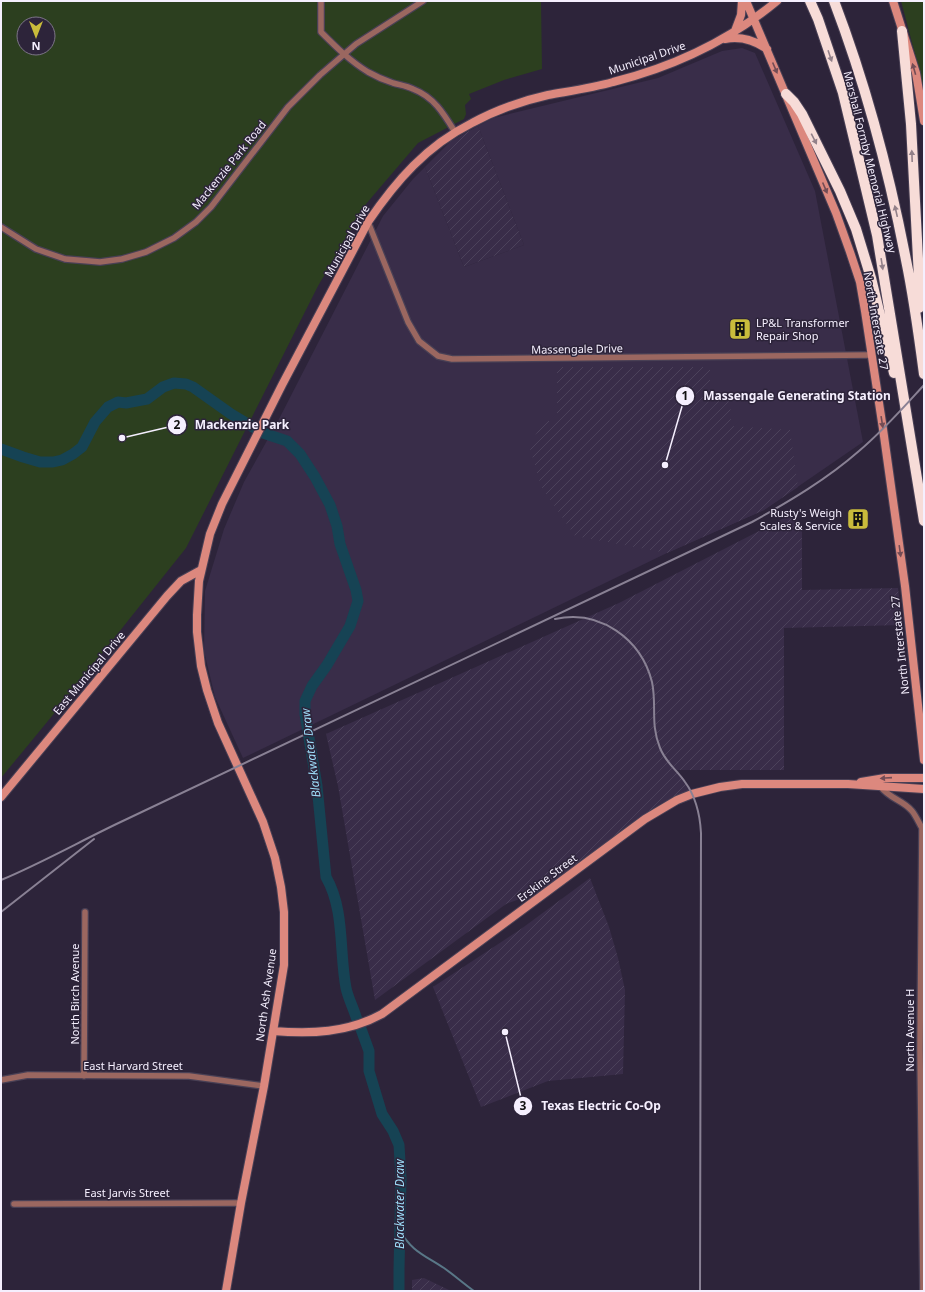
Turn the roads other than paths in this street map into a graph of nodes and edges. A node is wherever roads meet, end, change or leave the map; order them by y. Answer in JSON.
{"nodes":[{"id":1,"x":321,"y":1,"type":"edge"},
{"id":2,"x":422,"y":1,"type":"edge"},
{"id":3,"x":742,"y":1,"type":"edge"},
{"id":4,"x":746,"y":1,"type":"edge"},
{"id":5,"x":777,"y":1,"type":"edge"},
{"id":6,"x":810,"y":1,"type":"edge"},
{"id":7,"x":834,"y":1,"type":"edge"},
{"id":8,"x":893,"y":1,"type":"edge"},
{"id":9,"x":753,"y":19,"type":"junction"},
{"id":10,"x":735,"y":31,"type":"junction"},
{"id":11,"x":902,"y":31,"type":"junction"},
{"id":12,"x":720,"y":40,"type":"junction"},
{"id":13,"x":767,"y":49,"type":"junction"},
{"id":14,"x":343,"y":54,"type":"junction"},
{"id":15,"x":786,"y":94,"type":"junction"},
{"id":16,"x":924,"y":121,"type":"edge"},
{"id":17,"x":455,"y":132,"type":"junction"},
{"id":18,"x":368,"y":222,"type":"junction"},
{"id":19,"x":1,"y":227,"type":"edge"},
{"id":20,"x":918,"y":334,"type":"junction"},
{"id":21,"x":871,"y":355,"type":"junction"},
{"id":22,"x":924,"y":374,"type":"edge"},
{"id":23,"x":915,"y":462,"type":"junction"},
{"id":24,"x":924,"y":521,"type":"edge"},
{"id":25,"x":201,"y":570,"type":"junction"},
{"id":26,"x":924,"y":760,"type":"edge"},
{"id":27,"x":924,"y":778,"type":"edge"},
{"id":28,"x":848,"y":784,"type":"junction"},
{"id":29,"x":881,"y":787,"type":"junction"},
{"id":30,"x":924,"y":789,"type":"edge"},
{"id":31,"x":1,"y":798,"type":"edge"},
{"id":32,"x":85,"y":912,"type":"dead end"},
{"id":33,"x":922,"y":962,"type":"edge"},
{"id":34,"x":273,"y":1031,"type":"junction"},
{"id":35,"x":922,"y":1049,"type":"edge"},
{"id":36,"x":84,"y":1076,"type":"junction"},
{"id":37,"x":1,"y":1080,"type":"edge"},
{"id":38,"x":264,"y":1086,"type":"junction"},
{"id":39,"x":922,"y":1141,"type":"edge"},
{"id":40,"x":241,"y":1203,"type":"junction"},
{"id":41,"x":14,"y":1204,"type":"dead end"},
{"id":42,"x":226,"y":1291,"type":"edge"},
{"id":43,"x":923,"y":1291,"type":"edge"}],
"edges":[{"from":1,"to":14,"type":"street"},
{"from":2,"to":14,"type":"street","name":"Mackenzie Park Road"},
{"from":3,"to":10,"type":"street"},
{"from":4,"to":9,"type":"street","name":"North Interstate 27"},
{"from":5,"to":9,"type":"street","name":"Municipal Drive"},
{"from":6,"to":23,"type":"highway","name":"Marshall Formby Memorial Highway","one_way":true},
{"from":20,"to":7,"type":"highway","name":"Marshall Formby Memorial Highway","one_way":true},
{"from":8,"to":11,"type":"street"},
{"from":9,"to":10,"type":"street","name":"Municipal Drive"},
{"from":9,"to":13,"type":"street","name":"North Interstate 27"},
{"from":10,"to":12,"type":"street","name":"Municipal Drive"},
{"from":16,"to":11,"type":"street","one_way":true},
{"from":20,"to":11,"type":"highway","one_way":true},
{"from":12,"to":13,"type":"street"},
{"from":12,"to":17,"type":"street","name":"Municipal Drive"},
{"from":13,"to":15,"type":"street","name":"North Interstate 27","one_way":true},
{"from":14,"to":17,"type":"street"},
{"from":14,"to":19,"type":"street","name":"Mackenzie Park Road"},
{"from":15,"to":21,"type":"street","name":"North Interstate 27","one_way":true},
{"from":15,"to":23,"type":"highway","one_way":true},
{"from":17,"to":18,"type":"street","name":"Municipal Drive"},
{"from":18,"to":21,"type":"street","name":"Massengale Drive"},
{"from":18,"to":25,"type":"street","name":"Municipal Drive"},
{"from":20,"to":22,"type":"highway","name":"Marshall Formby Memorial Highway"},
{"from":21,"to":26,"type":"street","name":"North Interstate 27","one_way":true},
{"from":23,"to":24,"type":"highway","name":"Marshall Formby Memorial Highway"},
{"from":25,"to":31,"type":"street","name":"East Municipal Drive"},
{"from":25,"to":34,"type":"street","name":"North Ash Avenue"},
{"from":27,"to":28,"type":"street","name":"Erskine Street","one_way":true},
{"from":28,"to":29,"type":"street","name":"Erskine Street"},
{"from":28,"to":34,"type":"street","name":"Erskine Street"},
{"from":29,"to":30,"type":"street","name":"Erskine Street"},
{"from":29,"to":33,"type":"street","name":"North Avenue H"},
{"from":32,"to":36,"type":"street","name":"North Birch Avenue"},
{"from":33,"to":35,"type":"street","name":"North Avenue H"},
{"from":34,"to":38,"type":"street","name":"North Ash Avenue"},
{"from":35,"to":39,"type":"street","name":"North Avenue H"},
{"from":36,"to":37,"type":"street","name":"East Harvard Street"},
{"from":36,"to":38,"type":"street","name":"East Harvard Street"},
{"from":38,"to":40,"type":"street","name":"North Ash Avenue"},
{"from":39,"to":43,"type":"street","name":"North Avenue H"},
{"from":40,"to":41,"type":"street","name":"East Jarvis Street"},
{"from":40,"to":42,"type":"street","name":"North Ash Avenue"}]}
